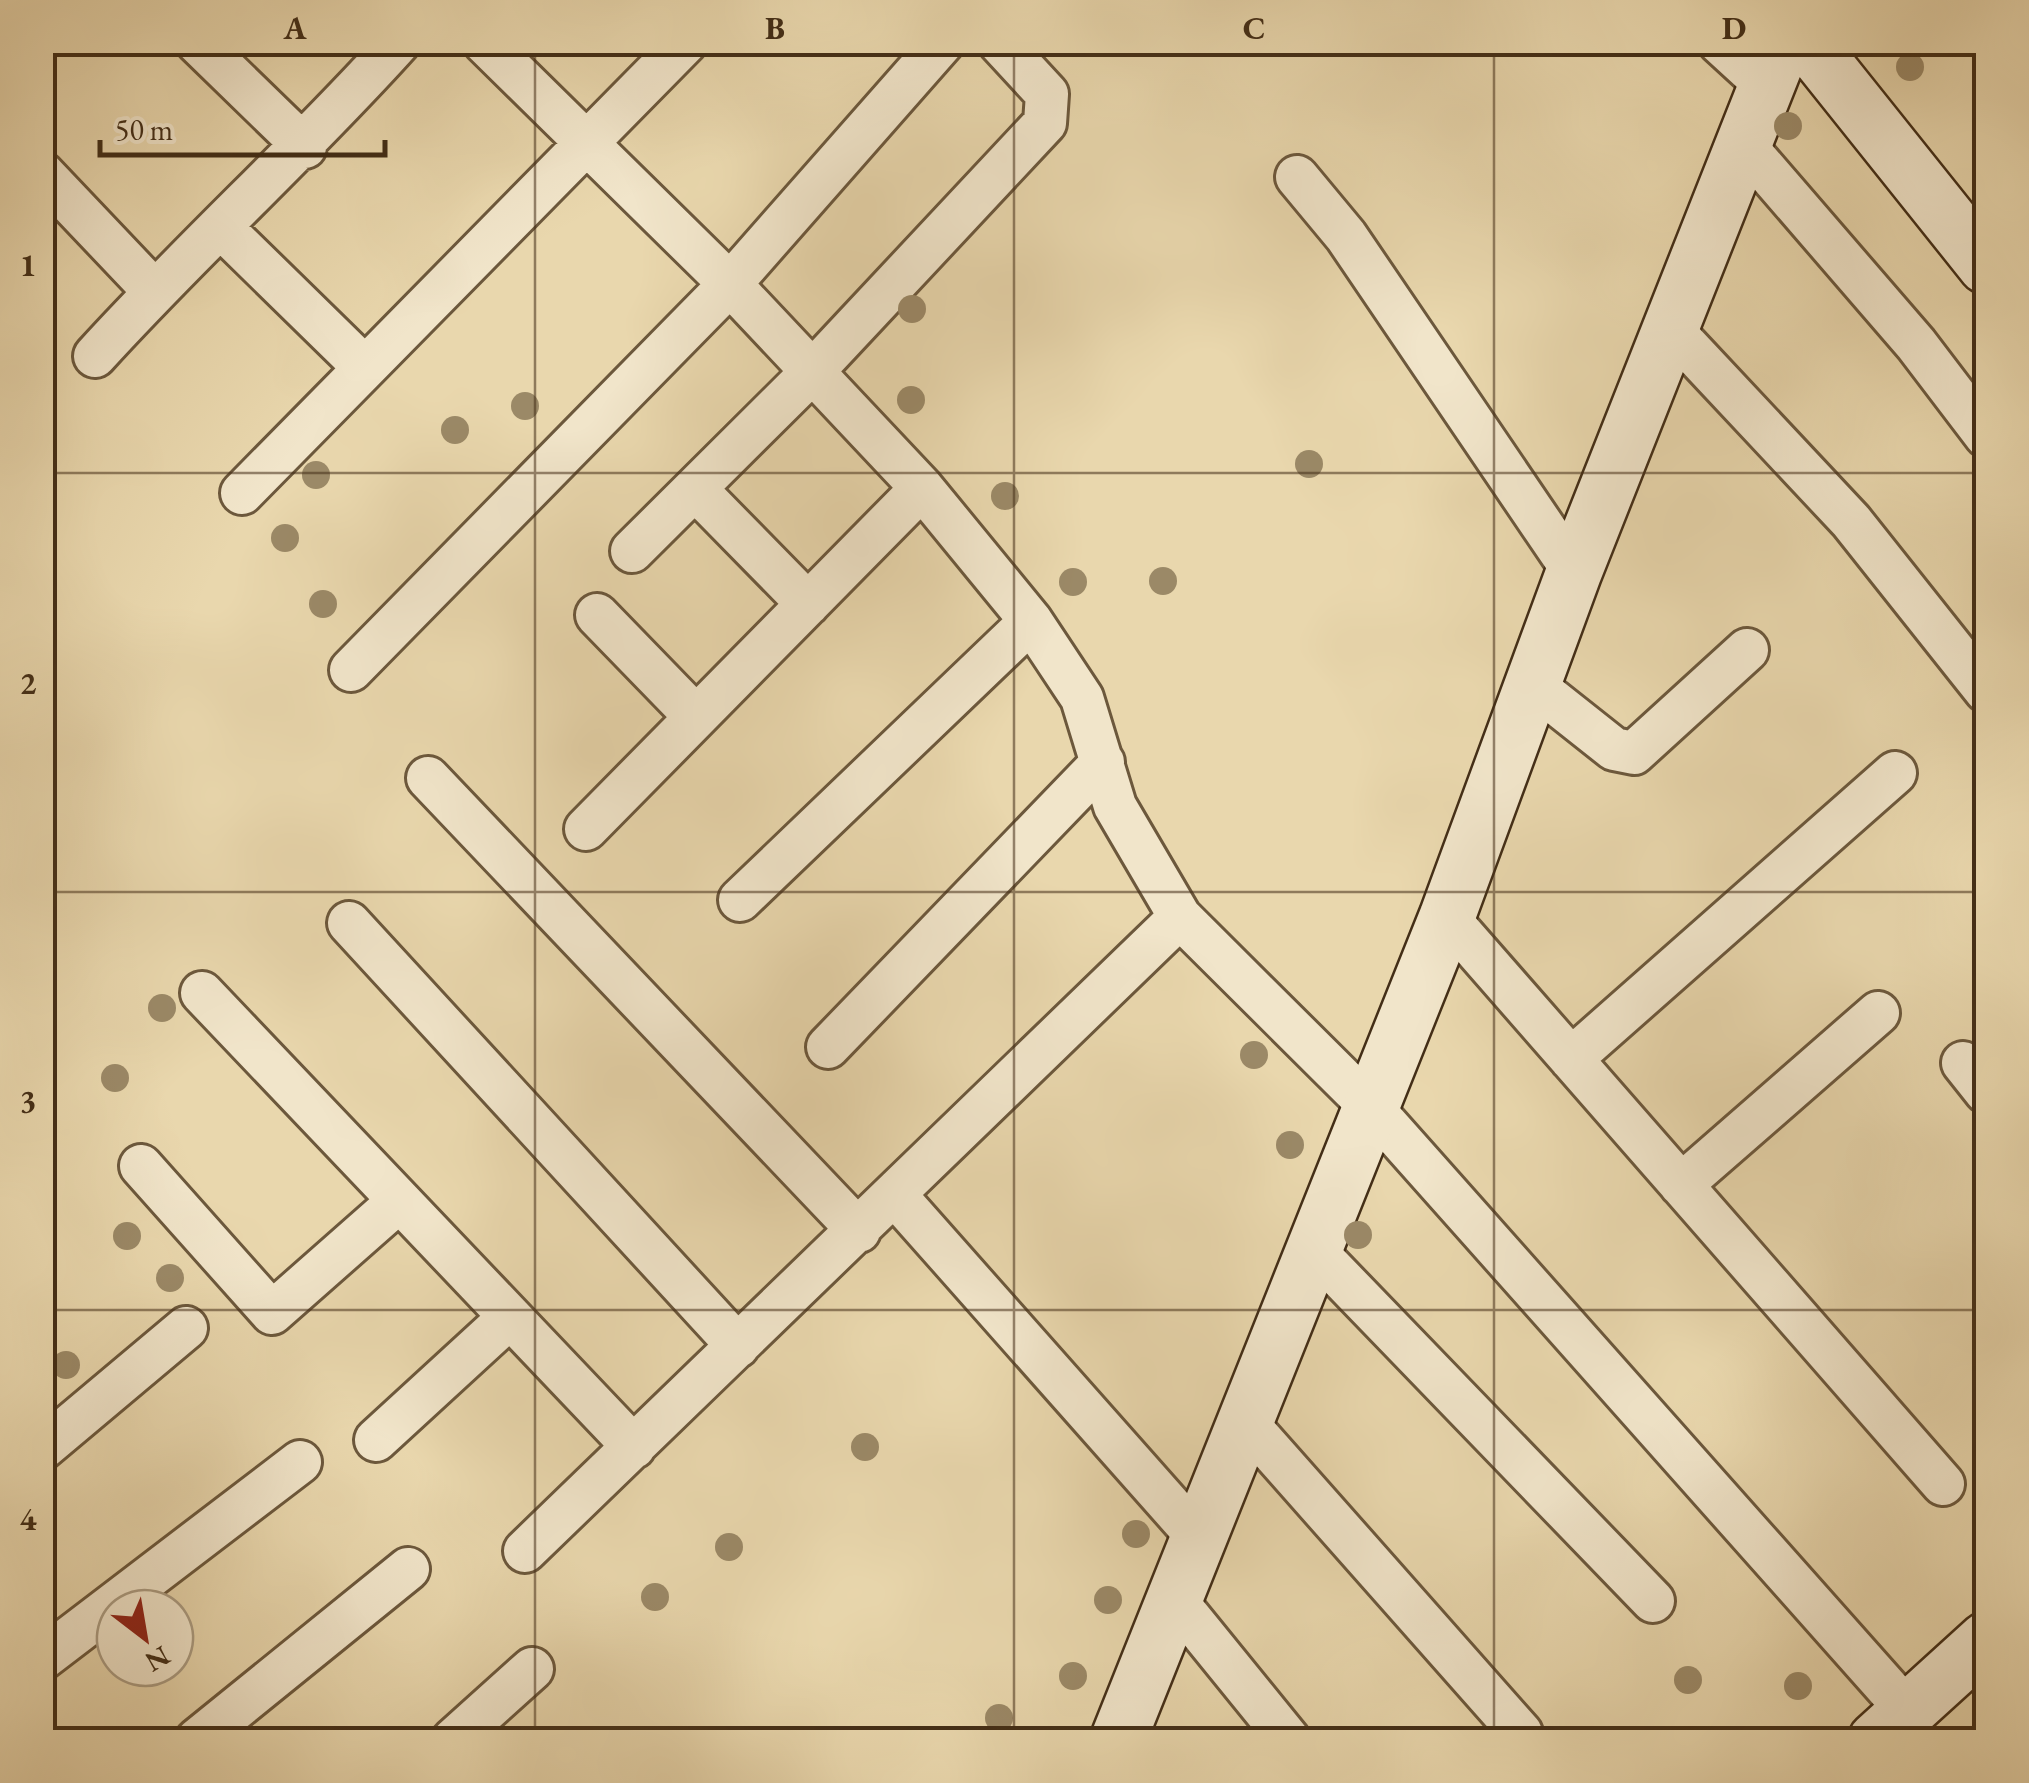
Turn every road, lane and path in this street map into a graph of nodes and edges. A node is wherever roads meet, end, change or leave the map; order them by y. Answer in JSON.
{"nodes":[{"id":1,"x":198,"y":42,"type":"edge"},
{"id":2,"x":399,"y":42,"type":"edge"},
{"id":3,"x":484,"y":42,"type":"edge"},
{"id":4,"x":686,"y":42,"type":"edge"},
{"id":5,"x":944,"y":42,"type":"edge"},
{"id":6,"x":1000,"y":42,"type":"edge"},
{"id":7,"x":1718,"y":42,"type":"edge"},
{"id":8,"x":1807,"y":42,"type":"edge"},
{"id":9,"x":1776,"y":64,"type":"edge"},
{"id":10,"x":584,"y":143,"type":"junction"},
{"id":11,"x":1745,"y":146,"type":"junction"},
{"id":12,"x":304,"y":147,"type":"junction"},
{"id":13,"x":42,"y":173,"type":"edge"},
{"id":14,"x":1297,"y":178,"type":"dead end"},
{"id":15,"x":220,"y":228,"type":"junction"},
{"id":16,"x":1986,"y":266,"type":"edge"},
{"id":17,"x":730,"y":284,"type":"junction"},
{"id":18,"x":154,"y":291,"type":"junction"},
{"id":19,"x":1672,"y":330,"type":"junction"},
{"id":20,"x":96,"y":356,"type":"dead end"},
{"id":21,"x":364,"y":367,"type":"junction"},
{"id":22,"x":812,"y":372,"type":"junction"},
{"id":23,"x":1986,"y":436,"type":"edge"},
{"id":24,"x":922,"y":488,"type":"junction"},
{"id":25,"x":242,"y":494,"type":"dead end"},
{"id":26,"x":710,"y":504,"type":"dead end"},
{"id":27,"x":632,"y":551,"type":"dead end"},
{"id":28,"x":1574,"y":572,"type":"junction"},
{"id":29,"x":808,"y":604,"type":"junction"},
{"id":30,"x":596,"y":615,"type":"dead end"},
{"id":31,"x":1031,"y":622,"type":"junction"},
{"id":32,"x":1746,"y":650,"type":"dead end"},
{"id":33,"x":351,"y":670,"type":"dead end"},
{"id":34,"x":1532,"y":684,"type":"junction"},
{"id":35,"x":1986,"y":691,"type":"edge"},
{"id":36,"x":696,"y":717,"type":"junction"},
{"id":37,"x":1103,"y":762,"type":"junction"},
{"id":38,"x":1895,"y":772,"type":"dead end"},
{"id":39,"x":428,"y":778,"type":"dead end"},
{"id":40,"x":586,"y":829,"type":"dead end"},
{"id":41,"x":740,"y":900,"type":"dead end"},
{"id":42,"x":1446,"y":916,"type":"junction"},
{"id":43,"x":1180,"y":917,"type":"junction"},
{"id":44,"x":349,"y":923,"type":"dead end"},
{"id":45,"x":202,"y":993,"type":"dead end"},
{"id":46,"x":1878,"y":1013,"type":"dead end"},
{"id":47,"x":828,"y":1047,"type":"dead end"},
{"id":48,"x":1571,"y":1058,"type":"junction"},
{"id":49,"x":1371,"y":1108,"type":"junction"},
{"id":50,"x":141,"y":1166,"type":"dead end"},
{"id":51,"x":1681,"y":1185,"type":"junction"},
{"id":52,"x":894,"y":1194,"type":"junction"},
{"id":53,"x":399,"y":1200,"type":"junction"},
{"id":54,"x":859,"y":1231,"type":"junction"},
{"id":55,"x":1315,"y":1252,"type":"junction"},
{"id":56,"x":510,"y":1317,"type":"junction"},
{"id":57,"x":186,"y":1328,"type":"dead end"},
{"id":58,"x":738,"y":1346,"type":"junction"},
{"id":59,"x":1244,"y":1420,"type":"junction"},
{"id":60,"x":376,"y":1440,"type":"dead end"},
{"id":61,"x":634,"y":1447,"type":"junction"},
{"id":62,"x":42,"y":1448,"type":"edge"},
{"id":63,"x":300,"y":1462,"type":"dead end"},
{"id":64,"x":1942,"y":1484,"type":"dead end"},
{"id":65,"x":1197,"y":1536,"type":"junction"},
{"id":66,"x":526,"y":1550,"type":"dead end"},
{"id":67,"x":408,"y":1570,"type":"dead end"},
{"id":68,"x":1172,"y":1596,"type":"junction"},
{"id":69,"x":1653,"y":1602,"type":"dead end"},
{"id":70,"x":1986,"y":1640,"type":"edge"},
{"id":71,"x":42,"y":1659,"type":"edge"},
{"id":72,"x":532,"y":1669,"type":"dead end"},
{"id":73,"x":1891,"y":1725,"type":"edge"},
{"id":74,"x":1521,"y":1732,"type":"dead end"},
{"id":75,"x":198,"y":1740,"type":"edge"},
{"id":76,"x":453,"y":1740,"type":"edge"},
{"id":77,"x":1118,"y":1740,"type":"edge"},
{"id":78,"x":1289,"y":1740,"type":"edge"}],
"edges":[{"from":1,"to":12,"type":"street"},
{"from":2,"to":12,"type":"street"},
{"from":3,"to":10,"type":"street"},
{"from":4,"to":10,"type":"street"},
{"from":5,"to":17,"type":"street"},
{"from":6,"to":22,"type":"street"},
{"from":7,"to":9,"type":"street"},
{"from":8,"to":16,"type":"street"},
{"from":9,"to":11,"type":"street"},
{"from":10,"to":17,"type":"street"},
{"from":10,"to":21,"type":"street"},
{"from":11,"to":19,"type":"street"},
{"from":11,"to":23,"type":"street"},
{"from":12,"to":15,"type":"street"},
{"from":13,"to":18,"type":"street"},
{"from":14,"to":28,"type":"street"},
{"from":15,"to":18,"type":"street"},
{"from":15,"to":21,"type":"street"},
{"from":17,"to":22,"type":"street"},
{"from":17,"to":33,"type":"street"},
{"from":18,"to":20,"type":"street"},
{"from":19,"to":28,"type":"street"},
{"from":19,"to":35,"type":"street"},
{"from":21,"to":25,"type":"street"},
{"from":22,"to":24,"type":"street"},
{"from":22,"to":27,"type":"street"},
{"from":24,"to":29,"type":"street"},
{"from":24,"to":31,"type":"street"},
{"from":26,"to":29,"type":"street"},
{"from":28,"to":34,"type":"street"},
{"from":29,"to":36,"type":"street"},
{"from":30,"to":36,"type":"street"},
{"from":31,"to":37,"type":"street"},
{"from":31,"to":41,"type":"street"},
{"from":32,"to":34,"type":"street"},
{"from":34,"to":42,"type":"street"},
{"from":36,"to":40,"type":"street"},
{"from":37,"to":43,"type":"street"},
{"from":37,"to":47,"type":"street"},
{"from":38,"to":48,"type":"street"},
{"from":39,"to":54,"type":"street"},
{"from":42,"to":48,"type":"street"},
{"from":42,"to":49,"type":"street"},
{"from":43,"to":49,"type":"street"},
{"from":43,"to":52,"type":"street"},
{"from":44,"to":58,"type":"street"},
{"from":45,"to":53,"type":"street"},
{"from":46,"to":51,"type":"street"},
{"from":48,"to":51,"type":"street"},
{"from":49,"to":55,"type":"street"},
{"from":49,"to":73,"type":"street"},
{"from":50,"to":53,"type":"street"},
{"from":51,"to":64,"type":"street"},
{"from":52,"to":54,"type":"street"},
{"from":52,"to":65,"type":"street"},
{"from":53,"to":56,"type":"street"},
{"from":54,"to":58,"type":"street"},
{"from":55,"to":59,"type":"street"},
{"from":55,"to":69,"type":"street"},
{"from":56,"to":60,"type":"street"},
{"from":56,"to":61,"type":"street"},
{"from":57,"to":62,"type":"street"},
{"from":58,"to":61,"type":"street"},
{"from":59,"to":65,"type":"street"},
{"from":59,"to":74,"type":"street"},
{"from":61,"to":66,"type":"street"},
{"from":63,"to":71,"type":"street"},
{"from":65,"to":68,"type":"street"},
{"from":67,"to":75,"type":"street"},
{"from":68,"to":77,"type":"street"},
{"from":68,"to":78,"type":"street"},
{"from":70,"to":73,"type":"street"},
{"from":72,"to":76,"type":"street"}]}
